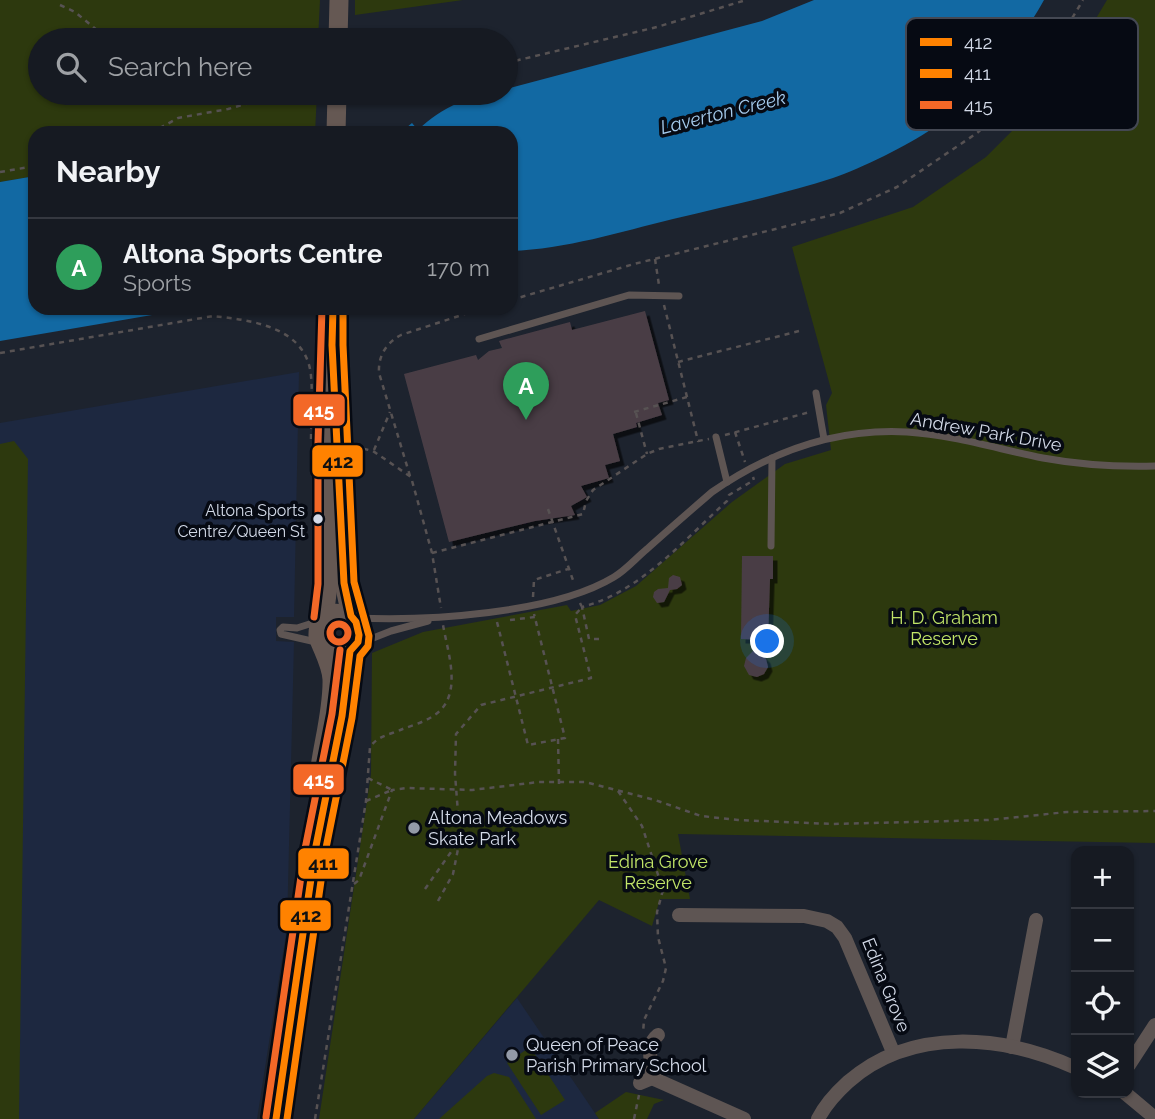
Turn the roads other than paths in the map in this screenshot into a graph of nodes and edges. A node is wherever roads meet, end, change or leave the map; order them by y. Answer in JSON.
{"nodes":[{"id":1,"x":339,"y":0,"type":"edge"},
{"id":2,"x":338,"y":28,"type":"edge"},
{"id":3,"x":337,"y":105,"type":"edge"},
{"id":4,"x":337,"y":126,"type":"edge"},
{"id":5,"x":679,"y":296,"type":"dead end"},
{"id":6,"x":333,"y":315,"type":"edge"},
{"id":7,"x":479,"y":339,"type":"dead end"},
{"id":8,"x":332,"y":345,"type":"junction"},
{"id":9,"x":816,"y":393,"type":"dead end"},
{"id":10,"x":716,"y":437,"type":"road end"},
{"id":11,"x":824,"y":439,"type":"junction"},
{"id":12,"x":772,"y":458,"type":"junction"},
{"id":13,"x":1155,"y":466,"type":"edge"},
{"id":14,"x":727,"y":482,"type":"junction"},
{"id":15,"x":771,"y":546,"type":"dead end"},
{"id":16,"x":351,"y":617,"type":"junction"},
{"id":17,"x":442,"y":618,"type":"junction"},
{"id":18,"x":324,"y":619,"type":"junction"},
{"id":19,"x":321,"y":644,"type":"junction"},
{"id":20,"x":352,"y":649,"type":"junction"},
{"id":21,"x":315,"y":851,"type":"junction"},
{"id":22,"x":679,"y":915,"type":"dead end"},
{"id":23,"x":1036,"y":920,"type":"dead end"},
{"id":24,"x":1155,"y":1026,"type":"edge"},
{"id":25,"x":651,"y":1038,"type":"road end"},
{"id":26,"x":1012,"y":1046,"type":"junction"},
{"id":27,"x":893,"y":1052,"type":"junction"},
{"id":28,"x":1134,"y":1058,"type":"edge"},
{"id":29,"x":1071,"y":1066,"type":"edge"},
{"id":30,"x":1131,"y":1098,"type":"edge"},
{"id":31,"x":1155,"y":1118,"type":"edge"},
{"id":32,"x":276,"y":1119,"type":"edge"},
{"id":33,"x":744,"y":1119,"type":"edge"},
{"id":34,"x":818,"y":1119,"type":"edge"}],
"edges":[{"from":1,"to":2,"type":"main road"},
{"from":3,"to":4,"type":"main road"},
{"from":5,"to":7,"type":"lane"},
{"from":6,"to":8,"type":"main road"},
{"from":8,"to":16,"type":"main road"},
{"from":8,"to":18,"type":"main road"},
{"from":9,"to":11,"type":"lane"},
{"from":10,"to":14,"type":"lane"},
{"from":11,"to":12,"type":"lane","name":"Andrew Park Drive"},
{"from":11,"to":13,"type":"lane","name":"Andrew Park Drive"},
{"from":12,"to":14,"type":"lane","name":"Andrew Park Drive"},
{"from":12,"to":15,"type":"lane"},
{"from":14,"to":17,"type":"lane","name":"Andrew Park Drive"},
{"from":16,"to":17,"type":"lane","name":"Andrew Park Drive"},
{"from":16,"to":18,"type":"main road"},
{"from":16,"to":20,"type":"main road"},
{"from":17,"to":20,"type":"lane","name":"Andrew Park Drive"},
{"from":18,"to":19,"type":"main road"},
{"from":18,"to":19,"type":"lane"},
{"from":19,"to":20,"type":"main road"},
{"from":19,"to":21,"type":"main road"},
{"from":20,"to":21,"type":"main road"},
{"from":21,"to":32,"type":"main road"},
{"from":22,"to":27,"type":"street","name":"Edina Grove"},
{"from":23,"to":26,"type":"street"},
{"from":24,"to":28,"type":"street"},
{"from":25,"to":33,"type":"street"},
{"from":26,"to":27,"type":"street"},
{"from":26,"to":29,"type":"street"},
{"from":27,"to":34,"type":"street"},
{"from":30,"to":31,"type":"street"}]}
